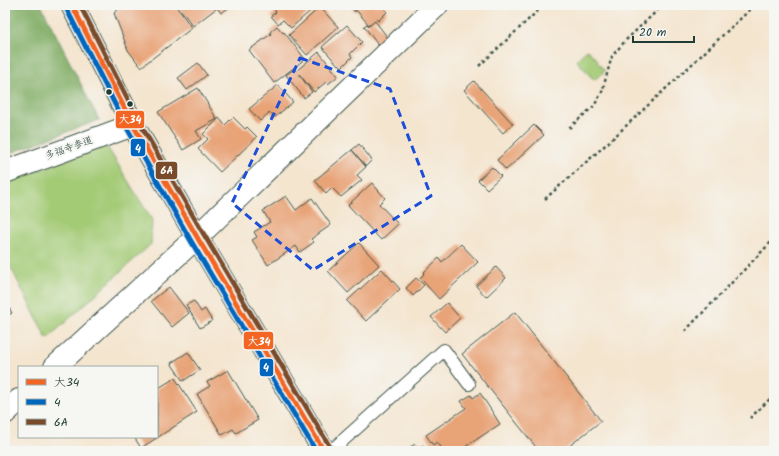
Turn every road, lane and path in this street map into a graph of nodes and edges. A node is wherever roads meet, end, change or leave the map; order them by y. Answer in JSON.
{"nodes":[{"id":1,"x":72,"y":5,"type":"edge"},
{"id":2,"x":437,"y":5,"type":"edge"},
{"id":3,"x":544,"y":5,"type":"edge"},
{"id":4,"x":663,"y":5,"type":"edge"},
{"id":5,"x":755,"y":5,"type":"edge"},
{"id":6,"x":479,"y":66,"type":"dead end"},
{"id":7,"x":133,"y":124,"type":"junction"},
{"id":8,"x":568,"y":128,"type":"dead end"},
{"id":9,"x":5,"y":172,"type":"edge"},
{"id":10,"x":545,"y":199,"type":"dead end"},
{"id":11,"x":197,"y":237,"type":"junction"},
{"id":12,"x":774,"y":239,"type":"edge"},
{"id":13,"x":685,"y":331,"type":"dead end"},
{"id":14,"x":56,"y":366,"type":"edge"},
{"id":15,"x":469,"y":384,"type":"dead end"},
{"id":16,"x":774,"y":395,"type":"edge"},
{"id":17,"x":18,"y":401,"type":"edge"},
{"id":18,"x":5,"y":413,"type":"edge"},
{"id":19,"x":750,"y":418,"type":"dead end"},
{"id":20,"x":324,"y":451,"type":"edge"},
{"id":21,"x":331,"y":451,"type":"edge"}],
"edges":[{"from":1,"to":7,"type":"street"},
{"from":2,"to":11,"type":"street"},
{"from":3,"to":6,"type":"path"},
{"from":4,"to":8,"type":"path"},
{"from":5,"to":10,"type":"path"},
{"from":7,"to":9,"type":"street","name":"多福寺参道"},
{"from":7,"to":11,"type":"street"},
{"from":11,"to":14,"type":"street"},
{"from":11,"to":20,"type":"street"},
{"from":12,"to":13,"type":"path"},
{"from":15,"to":21,"type":"lane"},
{"from":16,"to":19,"type":"path"},
{"from":17,"to":18,"type":"street"}]}
